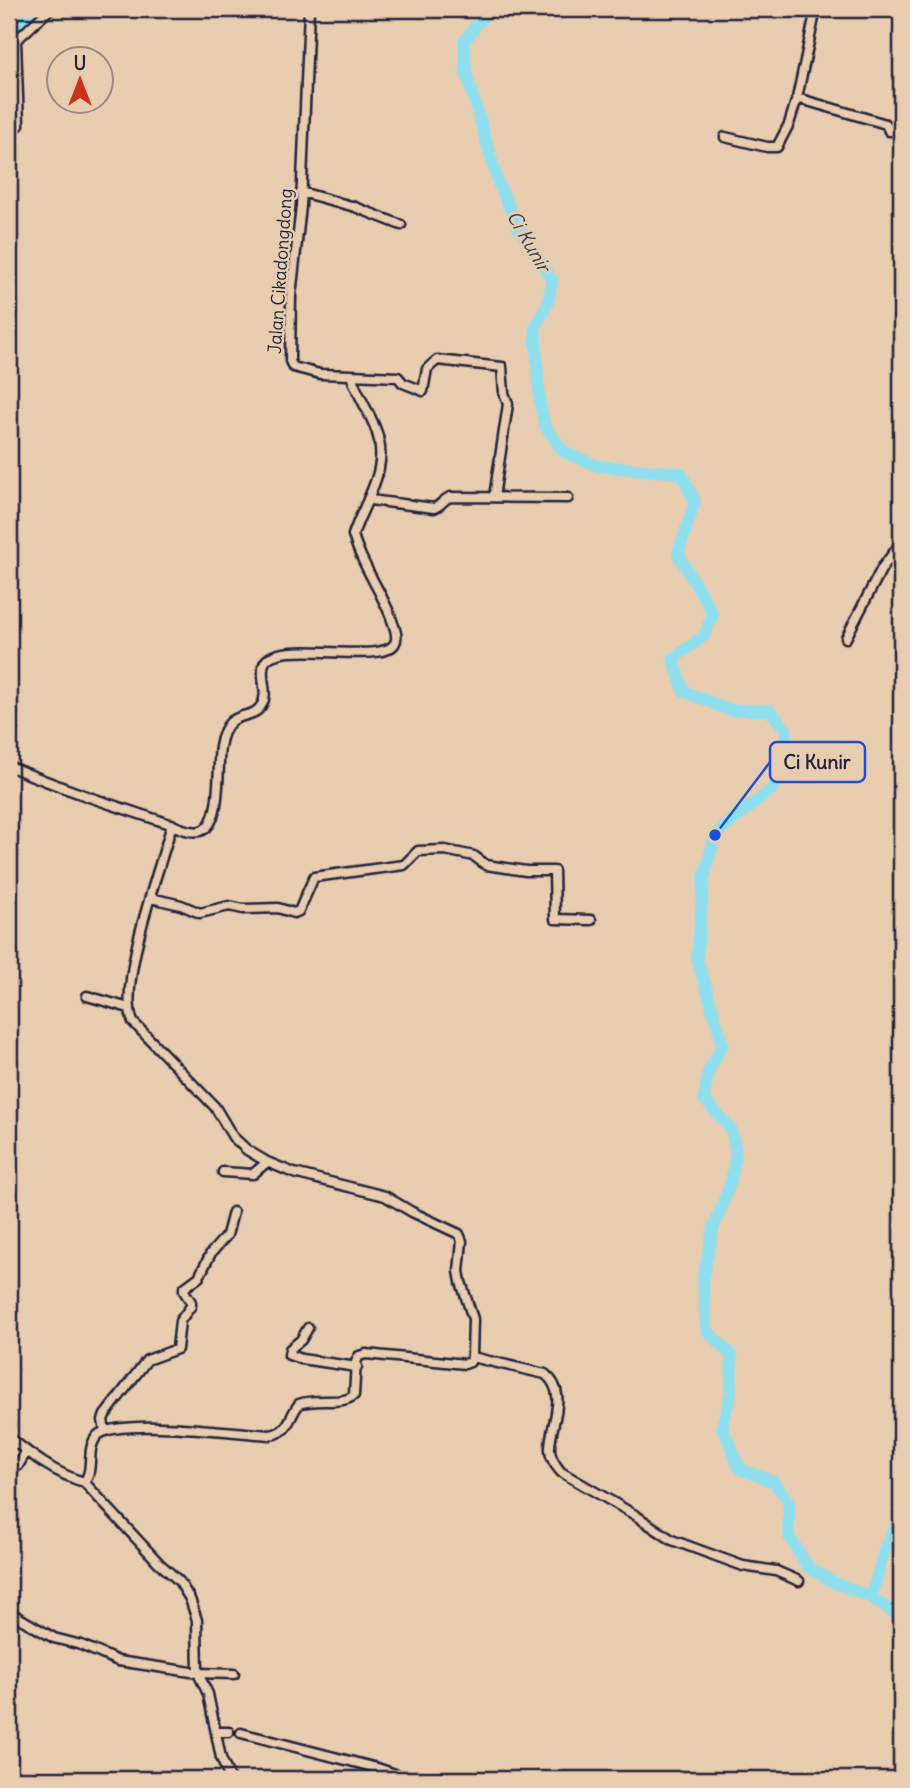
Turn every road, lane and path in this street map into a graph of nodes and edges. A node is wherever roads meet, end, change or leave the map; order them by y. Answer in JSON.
{"nodes":[{"id":1,"x":50,"y":9,"type":"edge"},
{"id":2,"x":309,"y":9,"type":"edge"},
{"id":3,"x":816,"y":9,"type":"edge"},
{"id":4,"x":12,"y":44,"type":"edge"},
{"id":5,"x":797,"y":98,"type":"junction"},
{"id":6,"x":19,"y":125,"type":"dead end"},
{"id":7,"x":901,"y":131,"type":"edge"},
{"id":8,"x":725,"y":137,"type":"dead end"},
{"id":9,"x":301,"y":192,"type":"junction"},
{"id":10,"x":401,"y":225,"type":"dead end"},
{"id":11,"x":351,"y":375,"type":"junction"},
{"id":12,"x":494,"y":497,"type":"junction"},
{"id":13,"x":568,"y":498,"type":"dead end"},
{"id":14,"x":370,"y":500,"type":"junction"},
{"id":15,"x":901,"y":543,"type":"edge"},
{"id":16,"x":846,"y":638,"type":"dead end"},
{"id":17,"x":9,"y":766,"type":"edge"},
{"id":18,"x":172,"y":824,"type":"junction"},
{"id":19,"x":151,"y":898,"type":"junction"},
{"id":20,"x":591,"y":919,"type":"dead end"},
{"id":21,"x":87,"y":996,"type":"dead end"},
{"id":22,"x":130,"y":1008,"type":"junction"},
{"id":23,"x":267,"y":1162,"type":"junction"},
{"id":24,"x":223,"y":1171,"type":"dead end"},
{"id":25,"x":233,"y":1212,"type":"dead end"},
{"id":26,"x":309,"y":1328,"type":"dead end"},
{"id":27,"x":472,"y":1357,"type":"junction"},
{"id":28,"x":356,"y":1367,"type":"junction"},
{"id":29,"x":105,"y":1430,"type":"junction"},
{"id":30,"x":9,"y":1437,"type":"edge"},
{"id":31,"x":26,"y":1452,"type":"junction"},
{"id":32,"x":9,"y":1467,"type":"edge"},
{"id":33,"x":84,"y":1482,"type":"junction"},
{"id":34,"x":799,"y":1581,"type":"dead end"},
{"id":35,"x":9,"y":1612,"type":"edge"},
{"id":36,"x":198,"y":1673,"type":"junction"},
{"id":37,"x":234,"y":1674,"type":"dead end"},
{"id":38,"x":218,"y":1732,"type":"junction"},
{"id":39,"x":229,"y":1732,"type":"dead end"},
{"id":40,"x":241,"y":1733,"type":"dead end"},
{"id":41,"x":230,"y":1779,"type":"edge"},
{"id":42,"x":410,"y":1779,"type":"edge"}],
"edges":[{"from":1,"to":4,"type":"street"},
{"from":2,"to":9,"type":"street","name":"Jalan Cikadongdong"},
{"from":3,"to":5,"type":"street"},
{"from":4,"to":6,"type":"street"},
{"from":5,"to":7,"type":"street"},
{"from":5,"to":8,"type":"street"},
{"from":9,"to":10,"type":"street"},
{"from":9,"to":11,"type":"street","name":"Jalan Cikadongdong"},
{"from":11,"to":12,"type":"street"},
{"from":11,"to":14,"type":"street"},
{"from":12,"to":13,"type":"street"},
{"from":12,"to":14,"type":"street"},
{"from":14,"to":18,"type":"street"},
{"from":15,"to":16,"type":"street"},
{"from":17,"to":18,"type":"street"},
{"from":18,"to":19,"type":"street"},
{"from":19,"to":20,"type":"street"},
{"from":19,"to":22,"type":"street"},
{"from":21,"to":22,"type":"street"},
{"from":22,"to":23,"type":"street"},
{"from":23,"to":24,"type":"street"},
{"from":23,"to":27,"type":"street"},
{"from":25,"to":29,"type":"street"},
{"from":26,"to":28,"type":"street"},
{"from":27,"to":28,"type":"street"},
{"from":27,"to":34,"type":"street"},
{"from":28,"to":29,"type":"street"},
{"from":29,"to":33,"type":"street"},
{"from":30,"to":31,"type":"street"},
{"from":31,"to":32,"type":"street"},
{"from":31,"to":33,"type":"street"},
{"from":33,"to":36,"type":"street"},
{"from":35,"to":36,"type":"street"},
{"from":36,"to":37,"type":"street"},
{"from":36,"to":38,"type":"street"},
{"from":38,"to":39,"type":"street"},
{"from":38,"to":41,"type":"street"},
{"from":40,"to":42,"type":"street"}]}
